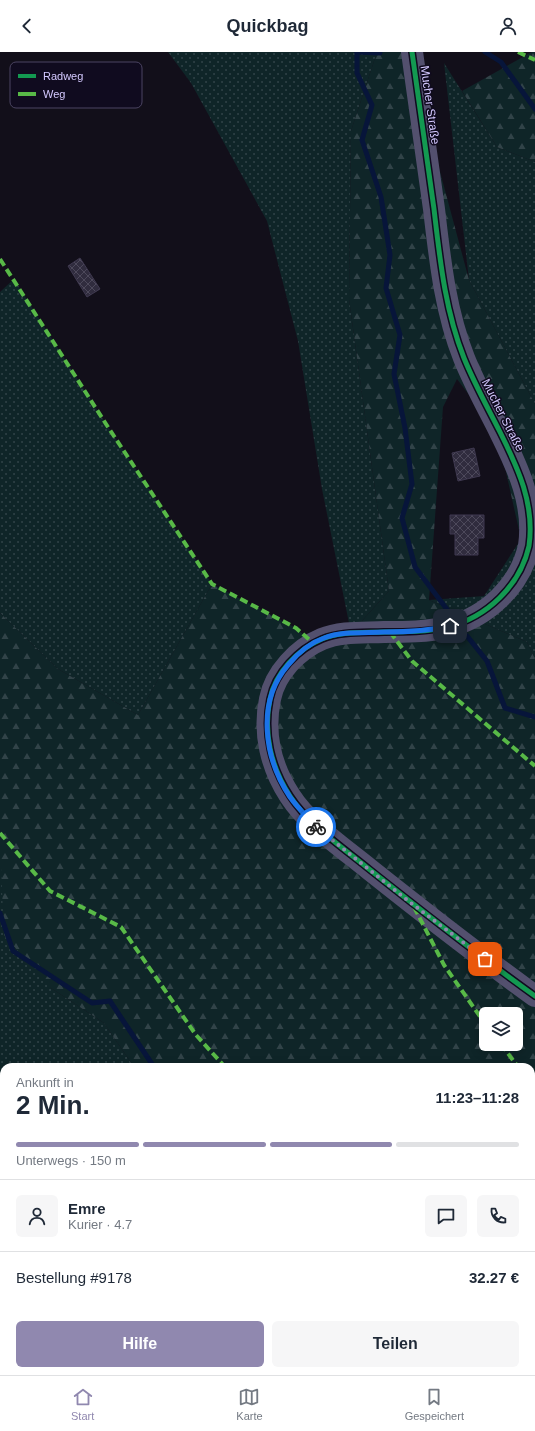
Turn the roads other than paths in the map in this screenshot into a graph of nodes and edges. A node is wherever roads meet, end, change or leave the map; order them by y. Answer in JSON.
{"nodes":[{"id":1,"x":412,"y":52,"type":"edge"},
{"id":2,"x":535,"y":996,"type":"edge"}],
"edges":[{"from":1,"to":2,"type":"main road","name":"Mucher Straße"}]}
